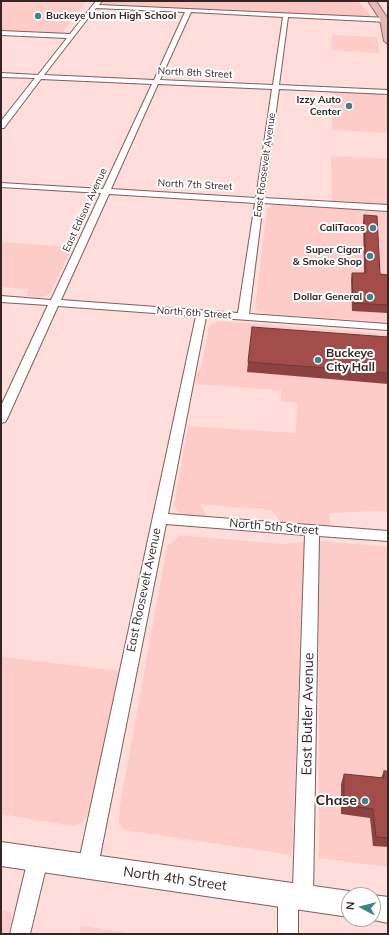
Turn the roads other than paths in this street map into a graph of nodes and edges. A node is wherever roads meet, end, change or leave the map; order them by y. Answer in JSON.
{"nodes":[{"id":1,"x":376,"y":2,"type":"edge"},
{"id":2,"x":97,"y":4,"type":"edge"},
{"id":3,"x":189,"y":10,"type":"junction"},
{"id":4,"x":286,"y":14,"type":"junction"},
{"id":5,"x":386,"y":20,"type":"edge"},
{"id":6,"x":1,"y":33,"type":"edge"},
{"id":7,"x":71,"y":36,"type":"junction"},
{"id":8,"x":388,"y":41,"type":"edge"},
{"id":9,"x":1,"y":75,"type":"edge"},
{"id":10,"x":40,"y":76,"type":"junction"},
{"id":11,"x":156,"y":82,"type":"junction"},
{"id":12,"x":276,"y":87,"type":"junction"},
{"id":13,"x":388,"y":92,"type":"edge"},
{"id":14,"x":1,"y":126,"type":"edge"},
{"id":15,"x":1,"y":185,"type":"edge"},
{"id":16,"x":106,"y":191,"type":"junction"},
{"id":17,"x":260,"y":200,"type":"junction"},
{"id":18,"x":388,"y":208,"type":"edge"},
{"id":19,"x":1,"y":299,"type":"edge"},
{"id":20,"x":55,"y":302,"type":"junction"},
{"id":21,"x":202,"y":313,"type":"junction"},
{"id":22,"x":243,"y":316,"type":"junction"},
{"id":23,"x":388,"y":327,"type":"edge"},
{"id":24,"x":1,"y":419,"type":"edge"},
{"id":25,"x":159,"y":518,"type":"junction"},
{"id":26,"x":312,"y":531,"type":"junction"},
{"id":27,"x":388,"y":536,"type":"edge"},
{"id":28,"x":1,"y":854,"type":"edge"},
{"id":29,"x":38,"y":860,"type":"junction"},
{"id":30,"x":88,"y":866,"type":"junction"},
{"id":31,"x":296,"y":896,"type":"junction"},
{"id":32,"x":341,"y":903,"type":"edge"},
{"id":33,"x":20,"y":934,"type":"edge"},
{"id":34,"x":288,"y":934,"type":"edge"}],
"edges":[{"from":1,"to":5,"type":"main road"},
{"from":2,"to":3,"type":"street"},
{"from":2,"to":7,"type":"street"},
{"from":3,"to":4,"type":"street"},
{"from":3,"to":11,"type":"street","name":"East Edison Avenue"},
{"from":4,"to":5,"type":"street"},
{"from":4,"to":12,"type":"street","name":"East Roosevelt Avenue"},
{"from":5,"to":8,"type":"main road"},
{"from":6,"to":7,"type":"street"},
{"from":7,"to":10,"type":"street"},
{"from":9,"to":10,"type":"street","name":"North 8th Street"},
{"from":10,"to":11,"type":"street","name":"North 8th Street"},
{"from":10,"to":14,"type":"street"},
{"from":11,"to":12,"type":"street","name":"North 8th Street"},
{"from":11,"to":16,"type":"street","name":"East Edison Avenue"},
{"from":12,"to":13,"type":"street","name":"North 8th Street"},
{"from":12,"to":17,"type":"street","name":"East Roosevelt Avenue"},
{"from":15,"to":16,"type":"street","name":"North 7th Street"},
{"from":16,"to":17,"type":"street","name":"North 7th Street"},
{"from":16,"to":20,"type":"street","name":"East Edison Avenue"},
{"from":17,"to":18,"type":"street","name":"North 7th Street"},
{"from":17,"to":22,"type":"street","name":"East Roosevelt Avenue"},
{"from":19,"to":20,"type":"street","name":"North 6th Street"},
{"from":20,"to":21,"type":"street","name":"North 6th Street"},
{"from":20,"to":24,"type":"street","name":"East Edison Avenue"},
{"from":21,"to":22,"type":"street","name":"North 6th Street"},
{"from":21,"to":25,"type":"street","name":"East Roosevelt Avenue"},
{"from":22,"to":23,"type":"street","name":"North 6th Street"},
{"from":25,"to":26,"type":"street","name":"North 5th Street"},
{"from":25,"to":30,"type":"street","name":"East Roosevelt Avenue"},
{"from":26,"to":27,"type":"street","name":"North 5th Street"},
{"from":26,"to":31,"type":"street","name":"East Butler Avenue"},
{"from":28,"to":29,"type":"street","name":"North 4th Street"},
{"from":29,"to":30,"type":"street","name":"North 4th Street"},
{"from":29,"to":33,"type":"street"},
{"from":30,"to":31,"type":"street","name":"North 4th Street"},
{"from":31,"to":32,"type":"street","name":"North 4th Street"},
{"from":31,"to":34,"type":"street","name":"East Butler Avenue"}]}
